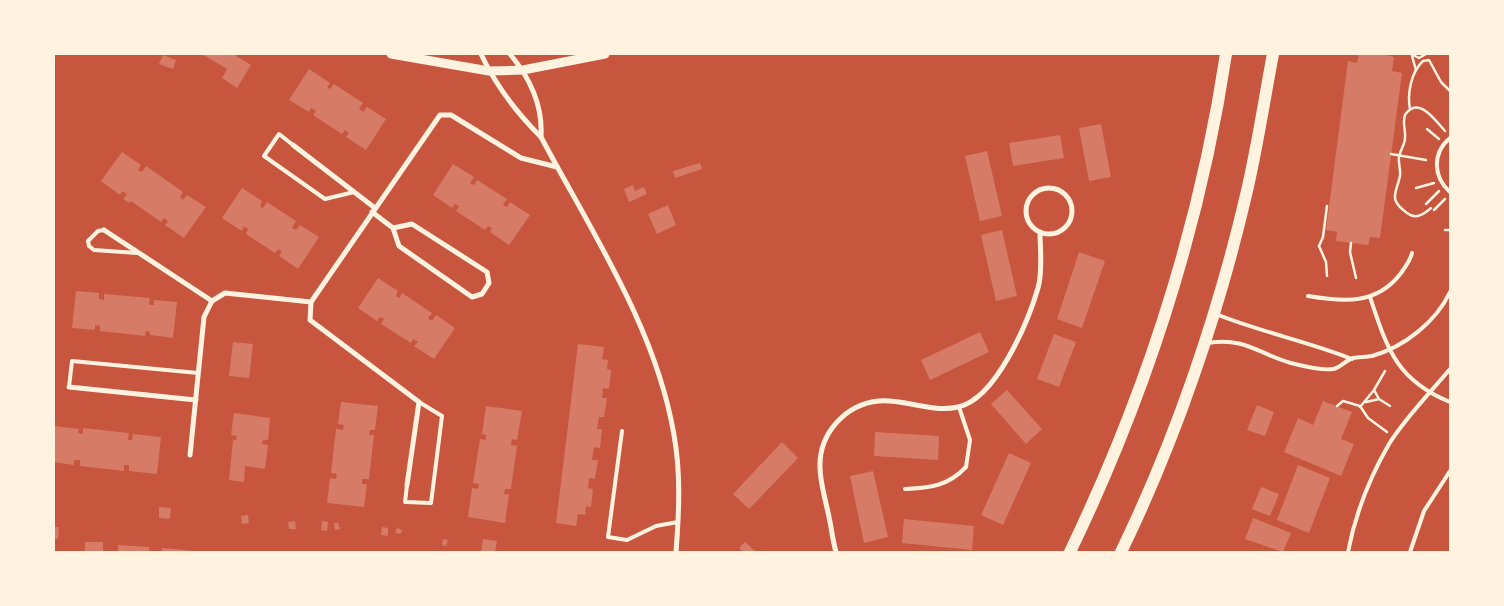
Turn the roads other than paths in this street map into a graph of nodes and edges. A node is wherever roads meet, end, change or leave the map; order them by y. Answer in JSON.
{"nodes":[{"id":1,"x":391,"y":54,"type":"edge"},
{"id":2,"x":480,"y":54,"type":"edge"},
{"id":3,"x":510,"y":54,"type":"edge"},
{"id":4,"x":604,"y":54,"type":"edge"},
{"id":5,"x":1226,"y":54,"type":"edge"},
{"id":6,"x":1273,"y":54,"type":"edge"},
{"id":7,"x":524,"y":70,"type":"junction"},
{"id":8,"x":489,"y":71,"type":"junction"},
{"id":9,"x":541,"y":137,"type":"junction"},
{"id":10,"x":1450,"y":138,"type":"edge"},
{"id":11,"x":293,"y":145,"type":"joint"},
{"id":12,"x":557,"y":167,"type":"junction"},
{"id":13,"x":354,"y":192,"type":"junction"},
{"id":14,"x":1450,"y":192,"type":"edge"},
{"id":15,"x":373,"y":210,"type":"junction"},
{"id":16,"x":393,"y":228,"type":"junction"},
{"id":17,"x":104,"y":230,"type":"joint"},
{"id":18,"x":1040,"y":232,"type":"junction"},
{"id":19,"x":139,"y":253,"type":"junction"},
{"id":20,"x":1412,"y":253,"type":"dead end"},
{"id":21,"x":1450,"y":292,"type":"edge"},
{"id":22,"x":1308,"y":296,"type":"dead end"},
{"id":23,"x":1370,"y":297,"type":"junction"},
{"id":24,"x":212,"y":301,"type":"junction"},
{"id":25,"x":311,"y":302,"type":"junction"},
{"id":26,"x":1213,"y":312,"type":"junction"},
{"id":27,"x":1203,"y":344,"type":"junction"},
{"id":28,"x":1388,"y":350,"type":"junction"},
{"id":29,"x":1352,"y":359,"type":"junction"},
{"id":30,"x":1450,"y":369,"type":"edge"},
{"id":31,"x":198,"y":373,"type":"junction"},
{"id":32,"x":69,"y":388,"type":"joint"},
{"id":33,"x":1430,"y":394,"type":"junction"},
{"id":34,"x":196,"y":400,"type":"junction"},
{"id":35,"x":419,"y":402,"type":"junction"},
{"id":36,"x":1450,"y":402,"type":"edge"},
{"id":37,"x":960,"y":407,"type":"junction"},
{"id":38,"x":622,"y":432,"type":"dead end"},
{"id":39,"x":190,"y":455,"type":"dead end"},
{"id":40,"x":1450,"y":471,"type":"edge"},
{"id":41,"x":407,"y":485,"type":"joint"},
{"id":42,"x":905,"y":490,"type":"dead end"},
{"id":43,"x":678,"y":522,"type":"junction"},
{"id":44,"x":676,"y":552,"type":"edge"},
{"id":45,"x":836,"y":552,"type":"edge"},
{"id":46,"x":1070,"y":552,"type":"edge"},
{"id":47,"x":1121,"y":552,"type":"edge"},
{"id":48,"x":1348,"y":552,"type":"edge"},
{"id":49,"x":1410,"y":552,"type":"edge"}],
"edges":[{"from":1,"to":8,"type":"street"},
{"from":2,"to":8,"type":"street"},
{"from":3,"to":7,"type":"street"},
{"from":4,"to":7,"type":"street"},
{"from":5,"to":46,"type":"main road"},
{"from":6,"to":26,"type":"main road"},
{"from":7,"to":8,"type":"street"},
{"from":7,"to":9,"type":"street"},
{"from":8,"to":9,"type":"street"},
{"from":9,"to":12,"type":"street"},
{"from":10,"to":14,"type":"lane"},
{"from":11,"to":13,"type":"street"},
{"from":11,"to":13,"type":"lane"},
{"from":12,"to":15,"type":"street"},
{"from":12,"to":43,"type":"street"},
{"from":13,"to":15,"type":"street"},
{"from":15,"to":16,"type":"street"},
{"from":15,"to":25,"type":"street"},
{"from":16,"to":16,"type":"street"},
{"from":17,"to":19,"type":"street"},
{"from":17,"to":19,"type":"lane"},
{"from":18,"to":18,"type":"street"},
{"from":18,"to":37,"type":"street"},
{"from":19,"to":24,"type":"street"},
{"from":20,"to":23,"type":"lane"},
{"from":21,"to":28,"type":"lane"},
{"from":22,"to":23,"type":"lane"},
{"from":23,"to":28,"type":"lane"},
{"from":24,"to":25,"type":"street"},
{"from":24,"to":31,"type":"street"},
{"from":25,"to":35,"type":"street"},
{"from":26,"to":27,"type":"main road"},
{"from":26,"to":29,"type":"lane"},
{"from":27,"to":29,"type":"lane"},
{"from":27,"to":47,"type":"main road"},
{"from":28,"to":29,"type":"lane"},
{"from":28,"to":33,"type":"lane"},
{"from":30,"to":33,"type":"lane"},
{"from":31,"to":32,"type":"lane"},
{"from":31,"to":34,"type":"street"},
{"from":32,"to":34,"type":"street"},
{"from":33,"to":36,"type":"lane"},
{"from":33,"to":48,"type":"lane"},
{"from":34,"to":39,"type":"street"},
{"from":35,"to":41,"type":"street"},
{"from":35,"to":41,"type":"lane"},
{"from":37,"to":42,"type":"lane"},
{"from":37,"to":45,"type":"street"},
{"from":38,"to":43,"type":"lane"},
{"from":40,"to":49,"type":"lane"},
{"from":43,"to":44,"type":"street"}]}
